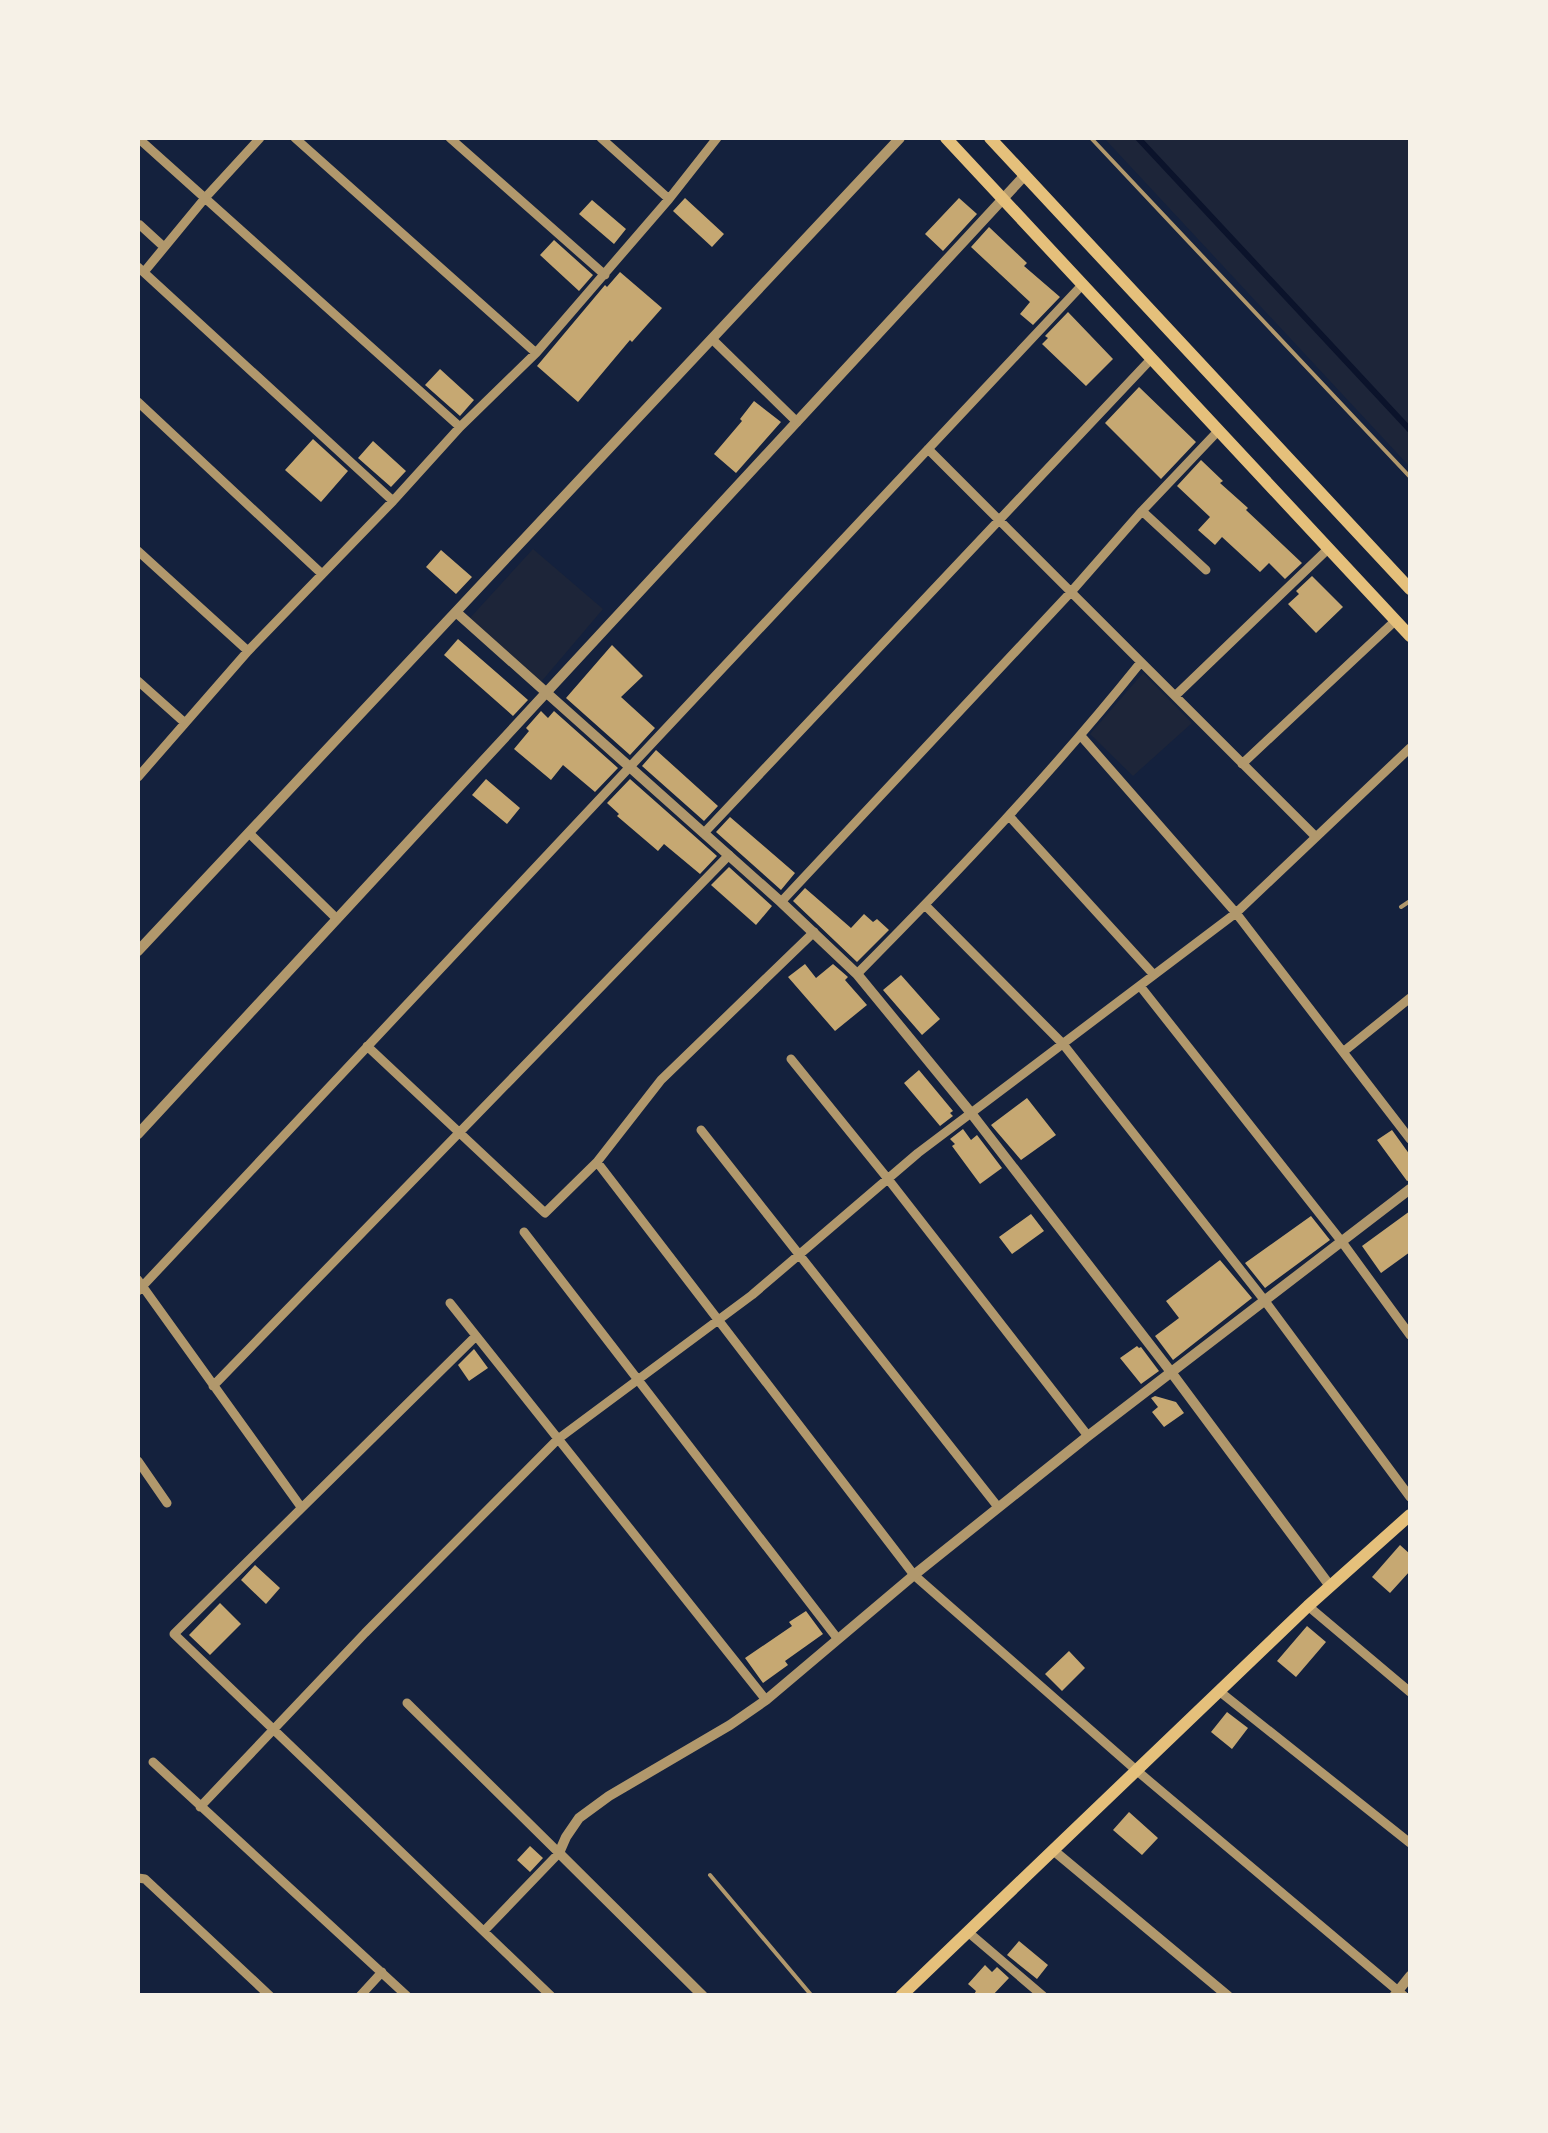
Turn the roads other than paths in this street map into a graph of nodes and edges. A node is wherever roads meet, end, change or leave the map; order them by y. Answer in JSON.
{"nodes":[{"id":1,"x":138,"y":138,"type":"edge"},
{"id":2,"x":260,"y":138,"type":"edge"},
{"id":3,"x":295,"y":138,"type":"edge"},
{"id":4,"x":450,"y":138,"type":"edge"},
{"id":5,"x":601,"y":138,"type":"edge"},
{"id":6,"x":718,"y":138,"type":"edge"},
{"id":7,"x":900,"y":138,"type":"edge"},
{"id":8,"x":946,"y":138,"type":"edge"},
{"id":9,"x":990,"y":138,"type":"edge"},
{"id":10,"x":1092,"y":138,"type":"edge"},
{"id":11,"x":1025,"y":175,"type":"junction"},
{"id":12,"x":205,"y":198,"type":"junction"},
{"id":13,"x":669,"y":198,"type":"junction"},
{"id":14,"x":1003,"y":198,"type":"junction"},
{"id":15,"x":138,"y":227,"type":"edge"},
{"id":16,"x":164,"y":247,"type":"junction"},
{"id":17,"x":141,"y":270,"type":"edge"},
{"id":18,"x":604,"y":275,"type":"junction"},
{"id":19,"x":1083,"y":284,"type":"junction"},
{"id":20,"x":712,"y":338,"type":"junction"},
{"id":21,"x":536,"y":353,"type":"junction"},
{"id":22,"x":1152,"y":358,"type":"junction"},
{"id":23,"x":138,"y":402,"type":"edge"},
{"id":24,"x":797,"y":422,"type":"junction"},
{"id":25,"x":460,"y":427,"type":"junction"},
{"id":26,"x":1219,"y":430,"type":"junction"},
{"id":27,"x":928,"y":449,"type":"junction"},
{"id":28,"x":1410,"y":477,"type":"edge"},
{"id":29,"x":393,"y":501,"type":"junction"},
{"id":30,"x":1142,"y":510,"type":"junction"},
{"id":31,"x":999,"y":520,"type":"junction"},
{"id":32,"x":1329,"y":548,"type":"junction"},
{"id":33,"x":138,"y":551,"type":"edge"},
{"id":34,"x":1206,"y":570,"type":"dead end"},
{"id":35,"x":322,"y":574,"type":"junction"},
{"id":36,"x":1410,"y":589,"type":"edge"},
{"id":37,"x":1071,"y":592,"type":"junction"},
{"id":38,"x":456,"y":612,"type":"junction"},
{"id":39,"x":1396,"y":620,"type":"junction"},
{"id":40,"x":1410,"y":636,"type":"edge"},
{"id":41,"x":248,"y":651,"type":"junction"},
{"id":42,"x":1141,"y":662,"type":"junction"},
{"id":43,"x":138,"y":681,"type":"edge"},
{"id":44,"x":547,"y":693,"type":"junction"},
{"id":45,"x":1175,"y":696,"type":"junction"},
{"id":46,"x":185,"y":723,"type":"junction"},
{"id":47,"x":1081,"y":736,"type":"junction"},
{"id":48,"x":1410,"y":748,"type":"edge"},
{"id":49,"x":1242,"y":764,"type":"junction"},
{"id":50,"x":630,"y":766,"type":"junction"},
{"id":51,"x":138,"y":777,"type":"edge"},
{"id":52,"x":1010,"y":817,"type":"junction"},
{"id":53,"x":249,"y":832,"type":"junction"},
{"id":54,"x":704,"y":833,"type":"junction"},
{"id":55,"x":1316,"y":837,"type":"junction"},
{"id":56,"x":728,"y":855,"type":"junction"},
{"id":57,"x":1410,"y":901,"type":"edge"},
{"id":58,"x":781,"y":902,"type":"junction"},
{"id":59,"x":925,"y":905,"type":"junction"},
{"id":60,"x":1401,"y":907,"type":"dead end"},
{"id":61,"x":1236,"y":913,"type":"junction"},
{"id":62,"x":337,"y":919,"type":"junction"},
{"id":63,"x":814,"y":932,"type":"junction"},
{"id":64,"x":138,"y":951,"type":"edge"},
{"id":65,"x":857,"y":974,"type":"junction"},
{"id":66,"x":1154,"y":975,"type":"junction"},
{"id":67,"x":1140,"y":986,"type":"junction"},
{"id":68,"x":1410,"y":998,"type":"edge"},
{"id":69,"x":1063,"y":1044,"type":"junction"},
{"id":70,"x":368,"y":1046,"type":"junction"},
{"id":71,"x":1343,"y":1052,"type":"junction"},
{"id":72,"x":791,"y":1059,"type":"dead end"},
{"id":73,"x":971,"y":1113,"type":"junction"},
{"id":74,"x":701,"y":1130,"type":"dead end"},
{"id":75,"x":460,"y":1132,"type":"junction"},
{"id":76,"x":138,"y":1134,"type":"edge"},
{"id":77,"x":1410,"y":1139,"type":"edge"},
{"id":78,"x":597,"y":1162,"type":"junction"},
{"id":79,"x":888,"y":1179,"type":"junction"},
{"id":80,"x":1410,"y":1189,"type":"edge"},
{"id":81,"x":524,"y":1232,"type":"dead end"},
{"id":82,"x":1342,"y":1242,"type":"junction"},
{"id":83,"x":799,"y":1255,"type":"junction"},
{"id":84,"x":139,"y":1286,"type":"edge"},
{"id":85,"x":1265,"y":1301,"type":"junction"},
{"id":86,"x":450,"y":1302,"type":"dead end"},
{"id":87,"x":718,"y":1320,"type":"junction"},
{"id":88,"x":1410,"y":1334,"type":"edge"},
{"id":89,"x":476,"y":1336,"type":"junction"},
{"id":90,"x":1172,"y":1372,"type":"junction"},
{"id":91,"x":638,"y":1379,"type":"junction"},
{"id":92,"x":214,"y":1386,"type":"junction"},
{"id":93,"x":1088,"y":1436,"type":"junction"},
{"id":94,"x":558,"y":1439,"type":"junction"},
{"id":95,"x":138,"y":1461,"type":"edge"},
{"id":96,"x":1410,"y":1496,"type":"edge"},
{"id":97,"x":167,"y":1503,"type":"dead end"},
{"id":98,"x":301,"y":1507,"type":"junction"},
{"id":99,"x":998,"y":1508,"type":"junction"},
{"id":100,"x":1410,"y":1515,"type":"edge"},
{"id":101,"x":914,"y":1575,"type":"junction"},
{"id":102,"x":1330,"y":1586,"type":"junction"},
{"id":103,"x":1308,"y":1606,"type":"junction"},
{"id":104,"x":837,"y":1638,"type":"junction"},
{"id":105,"x":1219,"y":1692,"type":"junction"},
{"id":106,"x":1410,"y":1692,"type":"edge"},
{"id":107,"x":766,"y":1700,"type":"junction"},
{"id":108,"x":407,"y":1703,"type":"dead end"},
{"id":109,"x":272,"y":1729,"type":"junction"},
{"id":110,"x":153,"y":1762,"type":"dead end"},
{"id":111,"x":1136,"y":1770,"type":"junction"},
{"id":112,"x":200,"y":1807,"type":"junction"},
{"id":113,"x":1410,"y":1843,"type":"edge"},
{"id":114,"x":1053,"y":1850,"type":"junction"},
{"id":115,"x":559,"y":1853,"type":"junction"},
{"id":116,"x":710,"y":1876,"type":"dead end"},
{"id":117,"x":141,"y":1878,"type":"edge"},
{"id":118,"x":484,"y":1931,"type":"junction"},
{"id":119,"x":968,"y":1932,"type":"junction"},
{"id":120,"x":382,"y":1972,"type":"junction"},
{"id":121,"x":1410,"y":1976,"type":"edge"},
{"id":122,"x":1399,"y":1994,"type":"edge"},
{"id":123,"x":270,"y":1996,"type":"edge"},
{"id":124,"x":360,"y":1996,"type":"edge"},
{"id":125,"x":407,"y":1996,"type":"edge"},
{"id":126,"x":551,"y":1996,"type":"edge"},
{"id":127,"x":703,"y":1996,"type":"edge"},
{"id":128,"x":812,"y":1996,"type":"edge"},
{"id":129,"x":901,"y":1996,"type":"edge"},
{"id":130,"x":1044,"y":1996,"type":"edge"},
{"id":131,"x":1228,"y":1996,"type":"edge"}],
"edges":[{"from":1,"to":12,"type":"street"},
{"from":2,"to":12,"type":"street"},
{"from":3,"to":21,"type":"street"},
{"from":4,"to":18,"type":"street"},
{"from":5,"to":13,"type":"street"},
{"from":6,"to":13,"type":"street"},
{"from":7,"to":20,"type":"street"},
{"from":8,"to":14,"type":"main road"},
{"from":9,"to":11,"type":"main road"},
{"from":10,"to":28,"type":"lane"},
{"from":11,"to":14,"type":"street"},
{"from":11,"to":36,"type":"main road"},
{"from":12,"to":16,"type":"street"},
{"from":12,"to":25,"type":"street"},
{"from":13,"to":18,"type":"street"},
{"from":14,"to":19,"type":"main road"},
{"from":14,"to":24,"type":"street"},
{"from":15,"to":16,"type":"street"},
{"from":16,"to":17,"type":"street"},
{"from":17,"to":29,"type":"street"},
{"from":18,"to":21,"type":"street"},
{"from":19,"to":22,"type":"main road"},
{"from":19,"to":27,"type":"street"},
{"from":20,"to":24,"type":"street"},
{"from":20,"to":38,"type":"street"},
{"from":21,"to":25,"type":"street"},
{"from":22,"to":26,"type":"main road"},
{"from":22,"to":31,"type":"street"},
{"from":23,"to":35,"type":"street"},
{"from":24,"to":44,"type":"street"},
{"from":25,"to":29,"type":"street"},
{"from":26,"to":30,"type":"street"},
{"from":26,"to":32,"type":"main road"},
{"from":27,"to":31,"type":"street"},
{"from":27,"to":50,"type":"street"},
{"from":29,"to":35,"type":"street"},
{"from":30,"to":34,"type":"street"},
{"from":30,"to":37,"type":"street"},
{"from":31,"to":37,"type":"street"},
{"from":31,"to":54,"type":"street"},
{"from":32,"to":39,"type":"main road"},
{"from":32,"to":45,"type":"street"},
{"from":33,"to":41,"type":"street"},
{"from":35,"to":41,"type":"street"},
{"from":37,"to":42,"type":"street"},
{"from":37,"to":58,"type":"street"},
{"from":38,"to":44,"type":"street"},
{"from":38,"to":53,"type":"street"},
{"from":39,"to":40,"type":"main road"},
{"from":39,"to":49,"type":"street"},
{"from":41,"to":46,"type":"street"},
{"from":42,"to":45,"type":"street"},
{"from":42,"to":47,"type":"street"},
{"from":43,"to":46,"type":"street"},
{"from":44,"to":50,"type":"street"},
{"from":44,"to":62,"type":"street"},
{"from":45,"to":49,"type":"street"},
{"from":46,"to":51,"type":"street"},
{"from":47,"to":52,"type":"street"},
{"from":47,"to":61,"type":"street"},
{"from":48,"to":55,"type":"street"},
{"from":49,"to":55,"type":"street"},
{"from":50,"to":54,"type":"street"},
{"from":50,"to":70,"type":"street"},
{"from":52,"to":59,"type":"street"},
{"from":52,"to":66,"type":"street"},
{"from":53,"to":62,"type":"street"},
{"from":53,"to":64,"type":"street"},
{"from":54,"to":56,"type":"street"},
{"from":55,"to":61,"type":"street"},
{"from":56,"to":58,"type":"street"},
{"from":56,"to":75,"type":"street"},
{"from":57,"to":60,"type":"lane"},
{"from":58,"to":63,"type":"street"},
{"from":59,"to":65,"type":"street"},
{"from":59,"to":69,"type":"street"},
{"from":61,"to":66,"type":"street"},
{"from":61,"to":71,"type":"street"},
{"from":62,"to":76,"type":"street"},
{"from":63,"to":65,"type":"street"},
{"from":63,"to":78,"type":"street"},
{"from":65,"to":73,"type":"street"},
{"from":66,"to":67,"type":"street"},
{"from":67,"to":69,"type":"street"},
{"from":67,"to":82,"type":"street"},
{"from":68,"to":71,"type":"street"},
{"from":69,"to":73,"type":"street"},
{"from":69,"to":85,"type":"street"},
{"from":70,"to":75,"type":"street"},
{"from":70,"to":84,"type":"street"},
{"from":71,"to":77,"type":"street"},
{"from":72,"to":79,"type":"street"},
{"from":73,"to":79,"type":"street"},
{"from":73,"to":90,"type":"street"},
{"from":74,"to":83,"type":"street"},
{"from":75,"to":78,"type":"street"},
{"from":75,"to":92,"type":"street"},
{"from":78,"to":87,"type":"street"},
{"from":79,"to":83,"type":"street"},
{"from":79,"to":93,"type":"street"},
{"from":80,"to":82,"type":"street"},
{"from":81,"to":91,"type":"street"},
{"from":82,"to":85,"type":"street"},
{"from":82,"to":88,"type":"street"},
{"from":83,"to":87,"type":"street"},
{"from":83,"to":99,"type":"street"},
{"from":84,"to":92,"type":"street"},
{"from":85,"to":90,"type":"street"},
{"from":85,"to":96,"type":"street"},
{"from":86,"to":89,"type":"street"},
{"from":87,"to":91,"type":"street"},
{"from":87,"to":101,"type":"street"},
{"from":89,"to":94,"type":"street"},
{"from":89,"to":98,"type":"street"},
{"from":90,"to":93,"type":"street"},
{"from":90,"to":102,"type":"street"},
{"from":91,"to":94,"type":"street"},
{"from":91,"to":104,"type":"street"},
{"from":92,"to":98,"type":"street"},
{"from":93,"to":99,"type":"street"},
{"from":94,"to":107,"type":"street"},
{"from":94,"to":109,"type":"street"},
{"from":95,"to":97,"type":"street"},
{"from":98,"to":109,"type":"street"},
{"from":99,"to":101,"type":"street"},
{"from":100,"to":102,"type":"main road"},
{"from":101,"to":104,"type":"street"},
{"from":101,"to":111,"type":"street"},
{"from":102,"to":103,"type":"main road"},
{"from":103,"to":105,"type":"main road"},
{"from":103,"to":106,"type":"street"},
{"from":104,"to":107,"type":"street"},
{"from":105,"to":111,"type":"main road"},
{"from":105,"to":113,"type":"street"},
{"from":107,"to":115,"type":"street"},
{"from":108,"to":115,"type":"street"},
{"from":109,"to":112,"type":"street"},
{"from":109,"to":118,"type":"street"},
{"from":110,"to":112,"type":"street"},
{"from":111,"to":114,"type":"main road"},
{"from":111,"to":122,"type":"street"},
{"from":112,"to":120,"type":"street"},
{"from":114,"to":119,"type":"main road"},
{"from":114,"to":131,"type":"street"},
{"from":115,"to":118,"type":"street"},
{"from":115,"to":127,"type":"street"},
{"from":116,"to":128,"type":"lane"},
{"from":117,"to":123,"type":"street"},
{"from":118,"to":126,"type":"street"},
{"from":119,"to":129,"type":"main road"},
{"from":119,"to":130,"type":"street"},
{"from":120,"to":124,"type":"street"},
{"from":120,"to":125,"type":"street"},
{"from":121,"to":122,"type":"street"}]}
